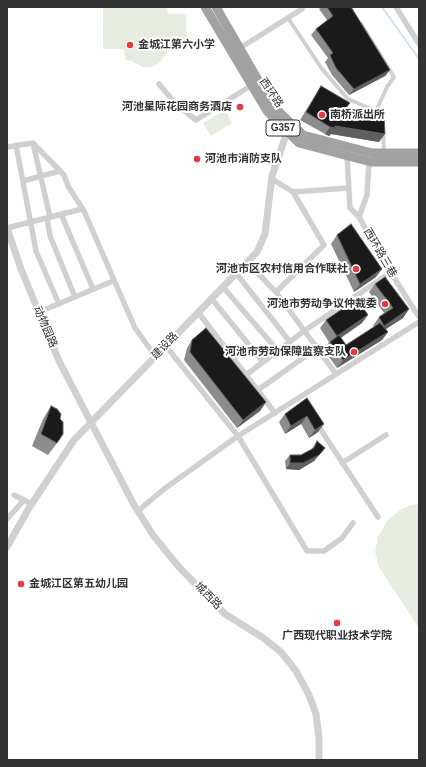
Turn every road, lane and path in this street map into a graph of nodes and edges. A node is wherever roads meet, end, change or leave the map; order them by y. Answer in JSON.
{"nodes":[{"id":1,"x":206,"y":7,"type":"edge"},
{"id":2,"x":216,"y":7,"type":"edge"},
{"id":3,"x":396,"y":7,"type":"edge"},
{"id":4,"x":302,"y":9,"type":"dead end"},
{"id":5,"x":288,"y":18,"type":"junction"},
{"id":6,"x":357,"y":18,"type":"edge"},
{"id":7,"x":419,"y":44,"type":"edge"},
{"id":8,"x":240,"y":48,"type":"junction"},
{"id":9,"x":159,"y":84,"type":"dead end"},
{"id":10,"x":252,"y":85,"type":"junction"},
{"id":11,"x":376,"y":111,"type":"junction"},
{"id":12,"x":287,"y":132,"type":"junction"},
{"id":13,"x":33,"y":143,"type":"junction"},
{"id":14,"x":16,"y":146,"type":"junction"},
{"id":15,"x":7,"y":147,"type":"edge"},
{"id":16,"x":384,"y":153,"type":"junction"},
{"id":17,"x":419,"y":153,"type":"edge"},
{"id":18,"x":347,"y":156,"type":"junction"},
{"id":19,"x":369,"y":161,"type":"junction"},
{"id":20,"x":419,"y":162,"type":"edge"},
{"id":21,"x":60,"y":171,"type":"junction"},
{"id":22,"x":41,"y":178,"type":"junction"},
{"id":23,"x":272,"y":179,"type":"junction"},
{"id":24,"x":23,"y":181,"type":"junction"},
{"id":25,"x":348,"y":188,"type":"junction"},
{"id":26,"x":293,"y":192,"type":"junction"},
{"id":27,"x":82,"y":209,"type":"junction"},
{"id":28,"x":61,"y":214,"type":"junction"},
{"id":29,"x":359,"y":217,"type":"junction"},
{"id":30,"x":48,"y":218,"type":"junction"},
{"id":31,"x":32,"y":222,"type":"junction"},
{"id":32,"x":7,"y":228,"type":"edge"},
{"id":33,"x":247,"y":262,"type":"junction"},
{"id":34,"x":236,"y":273,"type":"junction"},
{"id":35,"x":390,"y":273,"type":"junction"},
{"id":36,"x":113,"y":281,"type":"junction"},
{"id":37,"x":222,"y":287,"type":"junction"},
{"id":38,"x":94,"y":289,"type":"junction"},
{"id":39,"x":276,"y":292,"type":"junction"},
{"id":40,"x":75,"y":297,"type":"junction"},
{"id":41,"x":211,"y":298,"type":"junction"},
{"id":42,"x":59,"y":304,"type":"junction"},
{"id":43,"x":38,"y":312,"type":"junction"},
{"id":44,"x":198,"y":312,"type":"junction"},
{"id":45,"x":419,"y":317,"type":"edge"},
{"id":46,"x":419,"y":322,"type":"edge"},
{"id":47,"x":304,"y":331,"type":"junction"},
{"id":48,"x":290,"y":342,"type":"junction"},
{"id":49,"x":165,"y":345,"type":"junction"},
{"id":50,"x":317,"y":348,"type":"junction"},
{"id":51,"x":278,"y":351,"type":"junction"},
{"id":52,"x":155,"y":356,"type":"junction"},
{"id":53,"x":263,"y":362,"type":"junction"},
{"id":54,"x":336,"y":374,"type":"junction"},
{"id":55,"x":246,"y":375,"type":"junction"},
{"id":56,"x":258,"y":390,"type":"junction"},
{"id":57,"x":300,"y":397,"type":"junction"},
{"id":58,"x":304,"y":404,"type":"edge"},
{"id":59,"x":275,"y":413,"type":"junction"},
{"id":60,"x":313,"y":417,"type":"edge"},
{"id":61,"x":90,"y":423,"type":"junction"},
{"id":62,"x":238,"y":436,"type":"junction"},
{"id":63,"x":386,"y":436,"type":"dead end"},
{"id":64,"x":342,"y":463,"type":"junction"},
{"id":65,"x":14,"y":495,"type":"dead end"},
{"id":66,"x":24,"y":500,"type":"junction"},
{"id":67,"x":32,"y":504,"type":"junction"},
{"id":68,"x":138,"y":511,"type":"junction"},
{"id":69,"x":378,"y":517,"type":"dead end"},
{"id":70,"x":7,"y":520,"type":"edge"},
{"id":71,"x":352,"y":523,"type":"dead end"},
{"id":72,"x":7,"y":547,"type":"edge"},
{"id":73,"x":319,"y":760,"type":"edge"}],
"edges":[{"from":1,"to":10,"type":"highway","name":"西环路","number":"G357"},
{"from":2,"to":8,"type":"highway","name":"西环路","number":"G357"},
{"from":3,"to":7,"type":"street"},
{"from":4,"to":5,"type":"street"},
{"from":5,"to":8,"type":"street"},
{"from":5,"to":11,"type":"street"},
{"from":6,"to":11,"type":"street"},
{"from":8,"to":16,"type":"highway","name":"西环路","number":"G357"},
{"from":9,"to":10,"type":"street"},
{"from":10,"to":12,"type":"highway","name":"西环路","number":"G357"},
{"from":11,"to":16,"type":"street"},
{"from":12,"to":18,"type":"highway","name":"西环路","number":"G357"},
{"from":12,"to":23,"type":"street","name":"建设路"},
{"from":13,"to":14,"type":"street"},
{"from":13,"to":21,"type":"street"},
{"from":13,"to":22,"type":"street"},
{"from":14,"to":15,"type":"street"},
{"from":14,"to":24,"type":"street"},
{"from":16,"to":17,"type":"highway","name":"西环路","number":"G357"},
{"from":18,"to":19,"type":"highway","name":"西环路","number":"G357"},
{"from":18,"to":25,"type":"street"},
{"from":19,"to":20,"type":"highway","name":"西环路","number":"G357"},
{"from":19,"to":29,"type":"street","name":"西环路三巷"},
{"from":21,"to":22,"type":"street"},
{"from":21,"to":27,"type":"street"},
{"from":22,"to":24,"type":"street"},
{"from":22,"to":30,"type":"street"},
{"from":23,"to":26,"type":"street"},
{"from":23,"to":33,"type":"street","name":"建设路"},
{"from":24,"to":31,"type":"street"},
{"from":25,"to":26,"type":"street"},
{"from":25,"to":29,"type":"street"},
{"from":26,"to":39,"type":"street"},
{"from":27,"to":28,"type":"street"},
{"from":27,"to":36,"type":"street"},
{"from":28,"to":30,"type":"street"},
{"from":28,"to":38,"type":"street"},
{"from":29,"to":35,"type":"street","name":"西环路三巷"},
{"from":30,"to":31,"type":"street"},
{"from":30,"to":40,"type":"street"},
{"from":31,"to":32,"type":"street"},
{"from":31,"to":42,"type":"street"},
{"from":32,"to":43,"type":"street","name":"动物园路"},
{"from":33,"to":34,"type":"street","name":"建设路"},
{"from":33,"to":39,"type":"street"},
{"from":34,"to":37,"type":"street","name":"建设路"},
{"from":34,"to":48,"type":"street"},
{"from":35,"to":45,"type":"street","name":"西环路三巷"},
{"from":35,"to":47,"type":"street"},
{"from":36,"to":38,"type":"street"},
{"from":36,"to":52,"type":"street"},
{"from":37,"to":41,"type":"street","name":"建设路"},
{"from":37,"to":51,"type":"street"},
{"from":38,"to":40,"type":"street"},
{"from":39,"to":47,"type":"street"},
{"from":40,"to":42,"type":"street"},
{"from":41,"to":44,"type":"street","name":"建设路"},
{"from":41,"to":53,"type":"street"},
{"from":42,"to":43,"type":"street"},
{"from":43,"to":61,"type":"street","name":"动物园路"},
{"from":44,"to":49,"type":"street","name":"建设路"},
{"from":44,"to":55,"type":"street"},
{"from":46,"to":54,"type":"street"},
{"from":47,"to":48,"type":"street"},
{"from":47,"to":50,"type":"street"},
{"from":48,"to":51,"type":"street"},
{"from":49,"to":52,"type":"street","name":"建设路"},
{"from":49,"to":62,"type":"street"},
{"from":50,"to":54,"type":"street"},
{"from":50,"to":56,"type":"street"},
{"from":51,"to":53,"type":"street"},
{"from":52,"to":61,"type":"street","name":"建设路"},
{"from":53,"to":55,"type":"street"},
{"from":54,"to":57,"type":"street"},
{"from":55,"to":56,"type":"street"},
{"from":56,"to":59,"type":"street"},
{"from":57,"to":58,"type":"street"},
{"from":57,"to":59,"type":"street"},
{"from":59,"to":62,"type":"street"},
{"from":60,"to":64,"type":"street"},
{"from":61,"to":67,"type":"street","name":"建设路"},
{"from":61,"to":68,"type":"street","name":"城西路"},
{"from":62,"to":68,"type":"street"},
{"from":62,"to":71,"type":"street"},
{"from":63,"to":64,"type":"street"},
{"from":64,"to":69,"type":"street"},
{"from":65,"to":66,"type":"street"},
{"from":66,"to":67,"type":"street"},
{"from":66,"to":70,"type":"street"},
{"from":67,"to":72,"type":"street","name":"建设路"},
{"from":68,"to":73,"type":"street","name":"城西路"}]}
